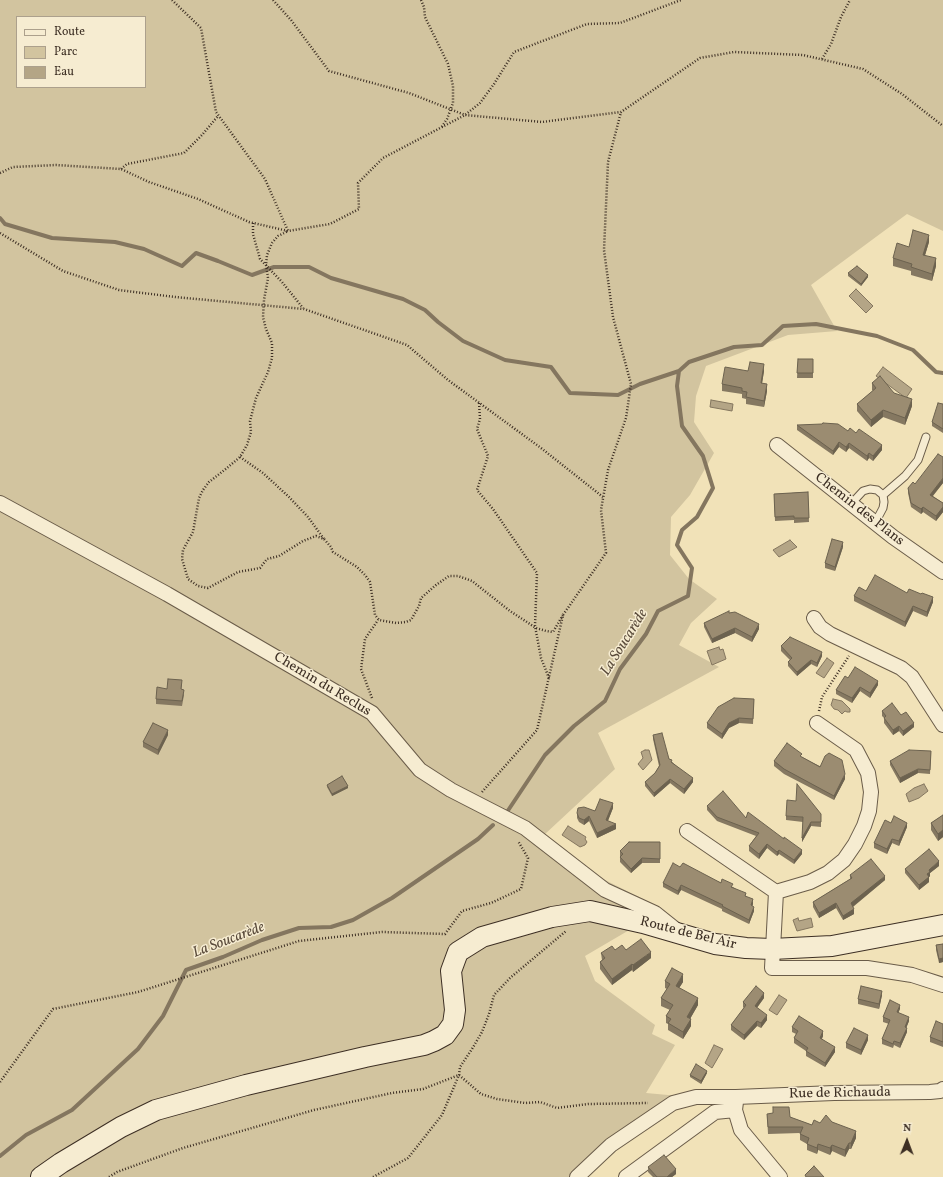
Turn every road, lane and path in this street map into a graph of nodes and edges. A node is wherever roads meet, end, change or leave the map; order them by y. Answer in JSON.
{"nodes":[{"id":1,"x":172,"y":0,"type":"edge"},
{"id":2,"x":273,"y":0,"type":"edge"},
{"id":3,"x":421,"y":0,"type":"edge"},
{"id":4,"x":680,"y":0,"type":"edge"},
{"id":5,"x":850,"y":0,"type":"edge"},
{"id":6,"x":822,"y":59,"type":"junction"},
{"id":7,"x":451,"y":110,"type":"junction"},
{"id":8,"x":621,"y":112,"type":"junction"},
{"id":9,"x":465,"y":115,"type":"junction"},
{"id":10,"x":218,"y":116,"type":"junction"},
{"id":11,"x":943,"y":126,"type":"edge"},
{"id":12,"x":441,"y":128,"type":"junction"},
{"id":13,"x":120,"y":168,"type":"junction"},
{"id":14,"x":0,"y":173,"type":"edge"},
{"id":15,"x":253,"y":223,"type":"junction"},
{"id":16,"x":288,"y":231,"type":"junction"},
{"id":17,"x":0,"y":233,"type":"edge"},
{"id":18,"x":266,"y":264,"type":"junction"},
{"id":19,"x":264,"y":305,"type":"junction"},
{"id":20,"x":304,"y":309,"type":"junction"},
{"id":21,"x":479,"y":402,"type":"junction"},
{"id":22,"x":926,"y":437,"type":"dead end"},
{"id":23,"x":777,"y":445,"type":"dead end"},
{"id":24,"x":240,"y":457,"type":"junction"},
{"id":25,"x":883,"y":495,"type":"junction"},
{"id":26,"x":603,"y":497,"type":"junction"},
{"id":27,"x":0,"y":503,"type":"edge"},
{"id":28,"x":851,"y":504,"type":"junction"},
{"id":29,"x":875,"y":523,"type":"junction"},
{"id":30,"x":324,"y":539,"type":"junction"},
{"id":31,"x":943,"y":572,"type":"edge"},
{"id":32,"x":563,"y":615,"type":"junction"},
{"id":33,"x":814,"y":618,"type":"dead end"},
{"id":34,"x":379,"y":620,"type":"junction"},
{"id":35,"x":536,"y":628,"type":"junction"},
{"id":36,"x":856,"y":646,"type":"junction"},
{"id":37,"x":550,"y":678,"type":"junction"},
{"id":38,"x":372,"y":713,"type":"junction"},
{"id":39,"x":816,"y":723,"type":"joint"},
{"id":40,"x":943,"y":725,"type":"edge"},
{"id":41,"x":474,"y":802,"type":"junction"},
{"id":42,"x":505,"y":818,"type":"junction"},
{"id":43,"x":686,"y":831,"type":"dead end"},
{"id":44,"x":776,"y":892,"type":"junction"},
{"id":45,"x":943,"y":926,"type":"edge"},
{"id":46,"x":570,"y":928,"type":"dead end"},
{"id":47,"x":682,"y":934,"type":"junction"},
{"id":48,"x":772,"y":949,"type":"junction"},
{"id":49,"x":943,"y":985,"type":"edge"},
{"id":50,"x":459,"y":1075,"type":"junction"},
{"id":51,"x":0,"y":1082,"type":"edge"},
{"id":52,"x":943,"y":1089,"type":"edge"},
{"id":53,"x":673,"y":1103,"type":"junction"},
{"id":54,"x":735,"y":1104,"type":"junction"},
{"id":55,"x":41,"y":1177,"type":"edge"},
{"id":56,"x":109,"y":1177,"type":"edge"},
{"id":57,"x":373,"y":1177,"type":"edge"},
{"id":58,"x":576,"y":1177,"type":"edge"},
{"id":59,"x":626,"y":1177,"type":"edge"},
{"id":60,"x":780,"y":1177,"type":"edge"}],
"edges":[{"from":1,"to":10,"type":"path"},
{"from":2,"to":7,"type":"path"},
{"from":3,"to":7,"type":"path"},
{"from":4,"to":9,"type":"path"},
{"from":5,"to":6,"type":"path"},
{"from":6,"to":8,"type":"path"},
{"from":6,"to":11,"type":"path"},
{"from":7,"to":9,"type":"path"},
{"from":7,"to":12,"type":"path"},
{"from":8,"to":9,"type":"path"},
{"from":8,"to":26,"type":"path"},
{"from":9,"to":12,"type":"path"},
{"from":10,"to":13,"type":"path"},
{"from":10,"to":16,"type":"path"},
{"from":12,"to":16,"type":"path"},
{"from":13,"to":14,"type":"path"},
{"from":13,"to":15,"type":"path"},
{"from":15,"to":16,"type":"path"},
{"from":15,"to":18,"type":"path"},
{"from":16,"to":18,"type":"path"},
{"from":17,"to":19,"type":"path"},
{"from":18,"to":19,"type":"path"},
{"from":18,"to":20,"type":"path"},
{"from":19,"to":20,"type":"path"},
{"from":19,"to":24,"type":"path"},
{"from":20,"to":21,"type":"path"},
{"from":21,"to":26,"type":"path"},
{"from":21,"to":35,"type":"path"},
{"from":22,"to":25,"type":"lane"},
{"from":23,"to":28,"type":"street","name":"Chemin des Plans"},
{"from":24,"to":30,"type":"path"},
{"from":24,"to":30,"type":"path"},
{"from":25,"to":28,"type":"lane"},
{"from":25,"to":29,"type":"lane"},
{"from":26,"to":32,"type":"path"},
{"from":27,"to":38,"type":"street","name":"Chemin du Reclus"},
{"from":28,"to":29,"type":"street","name":"Chemin des Plans"},
{"from":29,"to":31,"type":"street","name":"Chemin des Plans"},
{"from":30,"to":34,"type":"path"},
{"from":32,"to":35,"type":"path"},
{"from":32,"to":37,"type":"path"},
{"from":33,"to":36,"type":"street"},
{"from":34,"to":35,"type":"path"},
{"from":34,"to":38,"type":"path"},
{"from":35,"to":37,"type":"path"},
{"from":36,"to":39,"type":"path"},
{"from":36,"to":40,"type":"street"},
{"from":37,"to":41,"type":"path"},
{"from":38,"to":41,"type":"street","name":"Chemin du Reclus"},
{"from":39,"to":44,"type":"street"},
{"from":41,"to":42,"type":"street","name":"Chemin du Reclus"},
{"from":42,"to":47,"type":"street","name":"Chemin du Reclus"},
{"from":42,"to":51,"type":"path"},
{"from":43,"to":44,"type":"street"},
{"from":44,"to":48,"type":"street"},
{"from":45,"to":48,"type":"street","name":"Route de Bel Air"},
{"from":46,"to":50,"type":"path"},
{"from":47,"to":48,"type":"street","name":"Route de Bel Air"},
{"from":47,"to":55,"type":"street","name":"Route de Bel Air"},
{"from":48,"to":49,"type":"street"},
{"from":50,"to":53,"type":"path"},
{"from":50,"to":56,"type":"path"},
{"from":50,"to":57,"type":"path"},
{"from":52,"to":54,"type":"street","name":"Rue de Richauda"},
{"from":53,"to":54,"type":"street","name":"Rue de Richauda"},
{"from":53,"to":58,"type":"street","name":"Rue de Richauda"},
{"from":54,"to":59,"type":"street"},
{"from":54,"to":60,"type":"street"}]}
